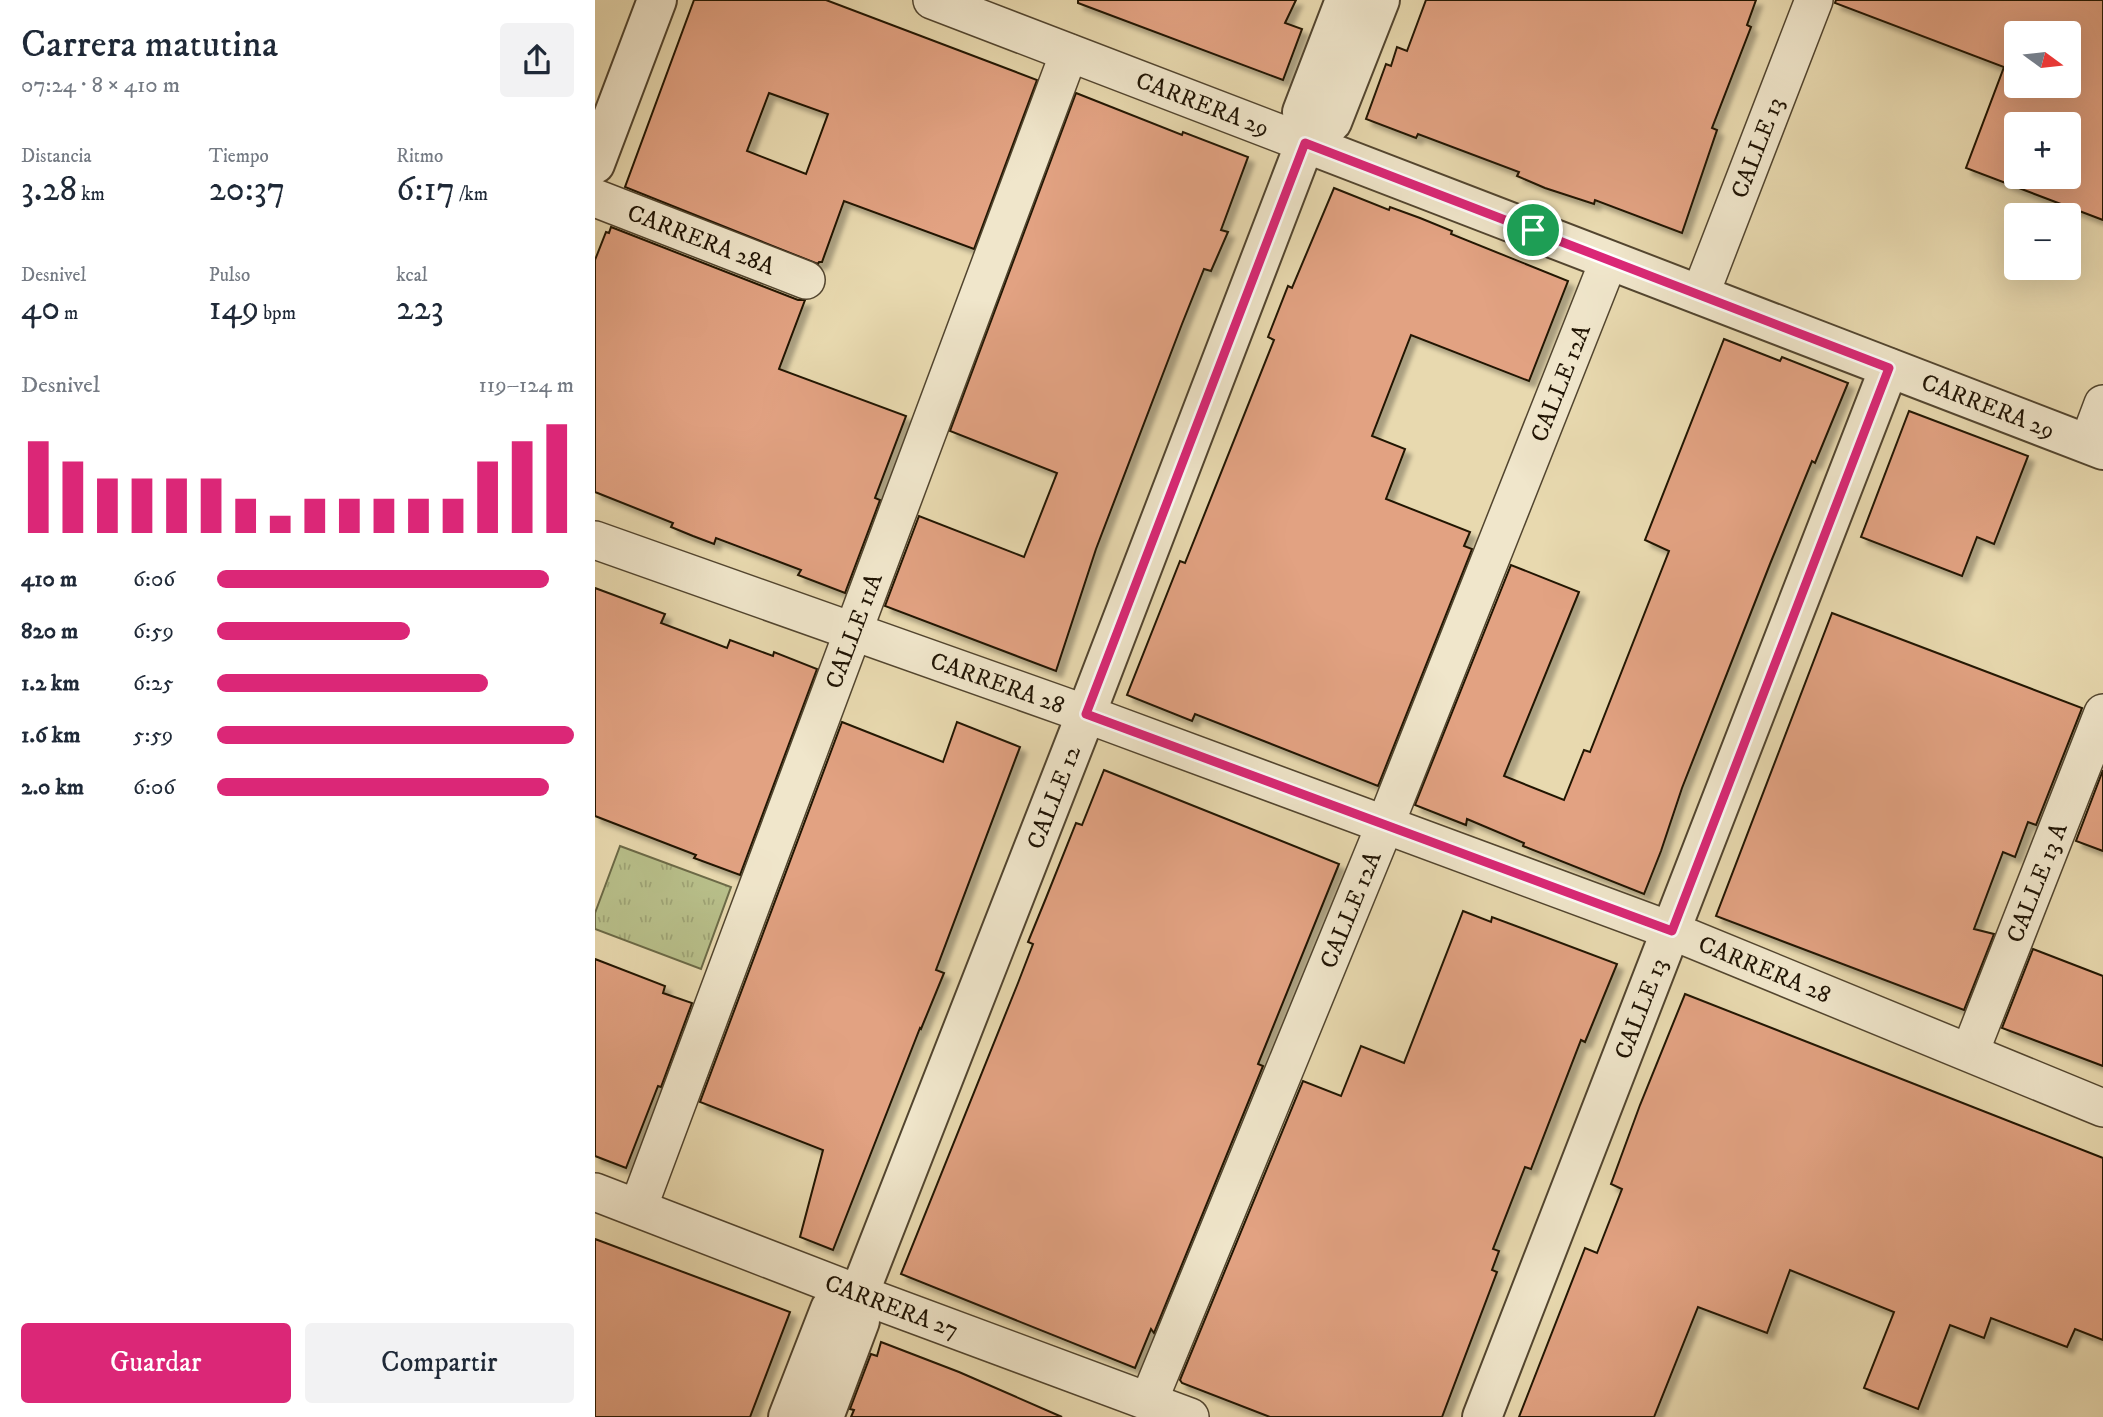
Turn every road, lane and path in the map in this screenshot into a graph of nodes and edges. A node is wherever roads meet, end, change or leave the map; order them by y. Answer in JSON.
{"nodes":[{"id":1,"x":657,"y":0,"type":"edge"},
{"id":2,"x":932,"y":0,"type":"edge"},
{"id":3,"x":1345,"y":0,"type":"edge"},
{"id":4,"x":1380,"y":0,"type":"edge"},
{"id":5,"x":1814,"y":0,"type":"edge"},
{"id":6,"x":1069,"y":53,"type":"junction"},
{"id":7,"x":1305,"y":143,"type":"junction"},
{"id":8,"x":595,"y":164,"type":"edge"},
{"id":9,"x":595,"y":198,"type":"edge"},
{"id":10,"x":1609,"y":260,"type":"junction"},
{"id":11,"x":806,"y":280,"type":"dead end"},
{"id":12,"x":1700,"y":295,"type":"junction"},
{"id":13,"x":1889,"y":368,"type":"junction"},
{"id":14,"x":2103,"y":404,"type":"edge"},
{"id":15,"x":2095,"y":447,"type":"edge"},
{"id":16,"x":595,"y":540,"type":"edge"},
{"id":17,"x":853,"y":632,"type":"junction"},
{"id":18,"x":2103,"y":713,"type":"edge"},
{"id":19,"x":1086,"y":714,"type":"junction"},
{"id":20,"x":1385,"y":825,"type":"junction"},
{"id":21,"x":1672,"y":931,"type":"junction"},
{"id":22,"x":1970,"y":1052,"type":"junction"},
{"id":23,"x":2103,"y":1108,"type":"edge"},
{"id":24,"x":595,"y":1192,"type":"edge"},
{"id":25,"x":638,"y":1208,"type":"junction"},
{"id":26,"x":859,"y":1294,"type":"junction"},
{"id":27,"x":1149,"y":1400,"type":"junction"},
{"id":28,"x":788,"y":1417,"type":"edge"},
{"id":29,"x":824,"y":1417,"type":"edge"},
{"id":30,"x":1190,"y":1417,"type":"edge"},
{"id":31,"x":1482,"y":1417,"type":"edge"}],
"edges":[{"from":1,"to":8,"type":"street"},
{"from":2,"to":6,"type":"street","name":"CARRERA 29"},
{"from":3,"to":7,"type":"street","name":"CALLE 12"},
{"from":4,"to":7,"type":"street"},
{"from":5,"to":12,"type":"street","name":"CALLE 13"},
{"from":6,"to":7,"type":"street","name":"CARRERA 29"},
{"from":6,"to":17,"type":"street","name":"CALLE 11A"},
{"from":7,"to":10,"type":"street","name":"CARRERA 29"},
{"from":7,"to":19,"type":"street","name":"CALLE 12"},
{"from":9,"to":11,"type":"street","name":"CARRERA 28A"},
{"from":10,"to":12,"type":"street","name":"CARRERA 29"},
{"from":10,"to":20,"type":"street","name":"CALLE 12A"},
{"from":12,"to":13,"type":"street","name":"CARRERA 29"},
{"from":13,"to":15,"type":"street","name":"CARRERA 29"},
{"from":13,"to":21,"type":"street","name":"CALLE 13"},
{"from":14,"to":15,"type":"street"},
{"from":16,"to":17,"type":"street","name":"CARRERA 28"},
{"from":17,"to":19,"type":"street","name":"CARRERA 28"},
{"from":17,"to":25,"type":"street","name":"CALLE 11A"},
{"from":18,"to":22,"type":"street","name":"CALLE 13 A"},
{"from":19,"to":20,"type":"street","name":"CARRERA 28"},
{"from":19,"to":26,"type":"street","name":"CALLE 12"},
{"from":20,"to":21,"type":"street","name":"CARRERA 28"},
{"from":20,"to":27,"type":"street","name":"CALLE 12A"},
{"from":21,"to":22,"type":"street","name":"CARRERA 28"},
{"from":21,"to":31,"type":"street","name":"CALLE 13"},
{"from":22,"to":23,"type":"street","name":"CARRERA 28"},
{"from":24,"to":25,"type":"street","name":"CARRERA 27"},
{"from":25,"to":26,"type":"street","name":"CARRERA 27"},
{"from":26,"to":27,"type":"street","name":"CARRERA 27"},
{"from":26,"to":28,"type":"street"},
{"from":26,"to":29,"type":"street","name":"CALLE 12"},
{"from":27,"to":30,"type":"street","name":"CARRERA 27"}]}
